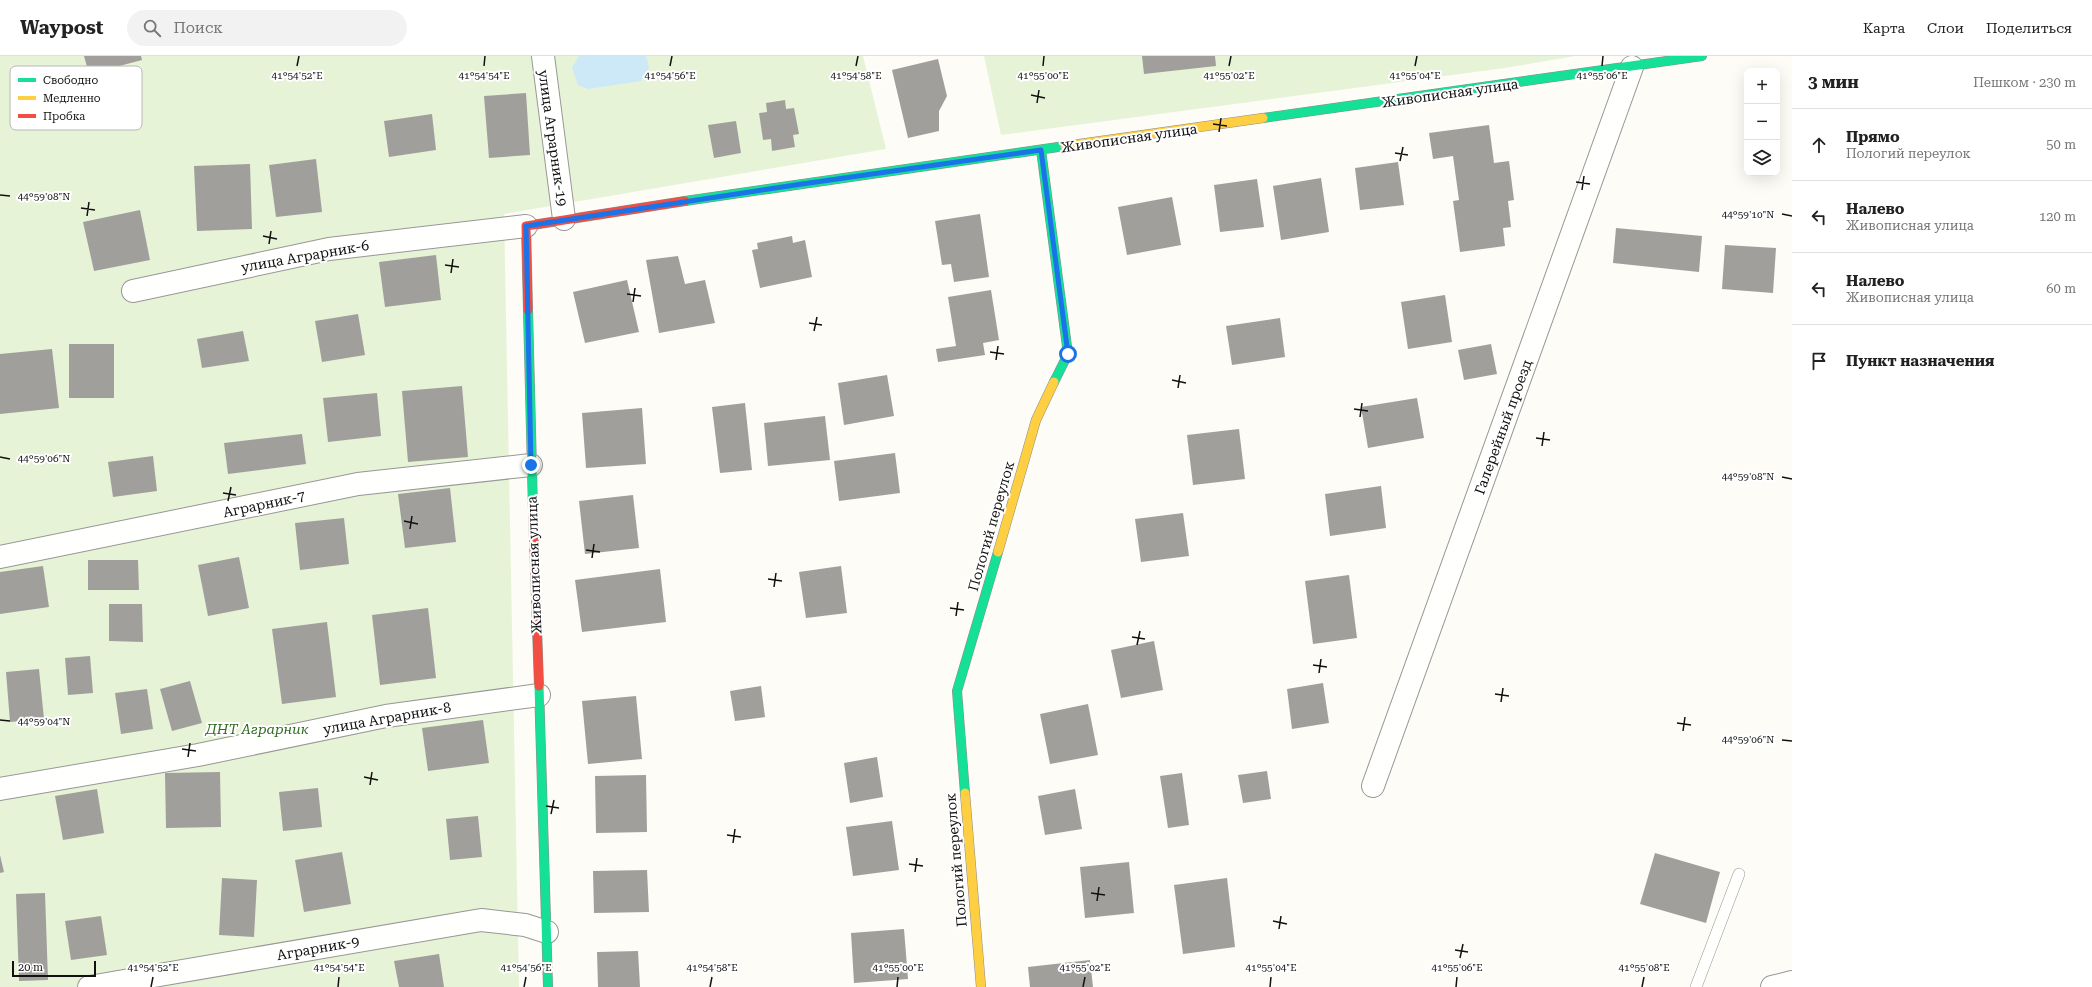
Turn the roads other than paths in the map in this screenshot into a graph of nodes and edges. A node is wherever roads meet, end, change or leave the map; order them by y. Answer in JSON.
{"nodes":[{"id":1,"x":543,"y":56,"type":"edge"},
{"id":2,"x":1702,"y":56,"type":"edge"},
{"id":3,"x":1632,"y":67,"type":"junction"},
{"id":4,"x":1041,"y":150,"type":"junction"},
{"id":5,"x":564,"y":219,"type":"junction"},
{"id":6,"x":526,"y":226,"type":"junction"},
{"id":7,"x":133,"y":291,"type":"dead end"},
{"id":8,"x":531,"y":465,"type":"junction"},
{"id":9,"x":0,"y":557,"type":"edge"},
{"id":10,"x":539,"y":695,"type":"junction"},
{"id":11,"x":1374,"y":786,"type":"dead end"},
{"id":12,"x":0,"y":789,"type":"edge"},
{"id":13,"x":1739,"y":874,"type":"dead end"},
{"id":14,"x":548,"y":932,"type":"junction"},
{"id":15,"x":1792,"y":982,"type":"edge"},
{"id":16,"x":89,"y":987,"type":"edge"},
{"id":17,"x":548,"y":987,"type":"edge"},
{"id":18,"x":981,"y":987,"type":"edge"},
{"id":19,"x":1696,"y":987,"type":"edge"},
{"id":20,"x":1772,"y":987,"type":"edge"}],
"edges":[{"from":1,"to":5,"type":"street","name":"улица Аграрник-19"},
{"from":2,"to":3,"type":"street","name":"Живописная улица"},
{"from":3,"to":4,"type":"street","name":"Живописная улица"},
{"from":3,"to":11,"type":"street","name":"Галерейный проезд"},
{"from":4,"to":5,"type":"street","name":"Живописная улица"},
{"from":4,"to":18,"type":"street","name":"Пологий переулок"},
{"from":5,"to":6,"type":"street","name":"Живописная улица"},
{"from":6,"to":7,"type":"street","name":"улица Аграрник-6"},
{"from":6,"to":8,"type":"street","name":"Живописная улица"},
{"from":8,"to":9,"type":"street","name":"Аграрник-7"},
{"from":8,"to":10,"type":"street","name":"Живописная улица"},
{"from":10,"to":12,"type":"street","name":"улица Аграрник-8"},
{"from":10,"to":14,"type":"street","name":"Живописная улица"},
{"from":13,"to":19,"type":"lane"},
{"from":14,"to":16,"type":"street","name":"Аграрник-9"},
{"from":14,"to":17,"type":"street","name":"Живописная улица"},
{"from":15,"to":20,"type":"street"}]}
